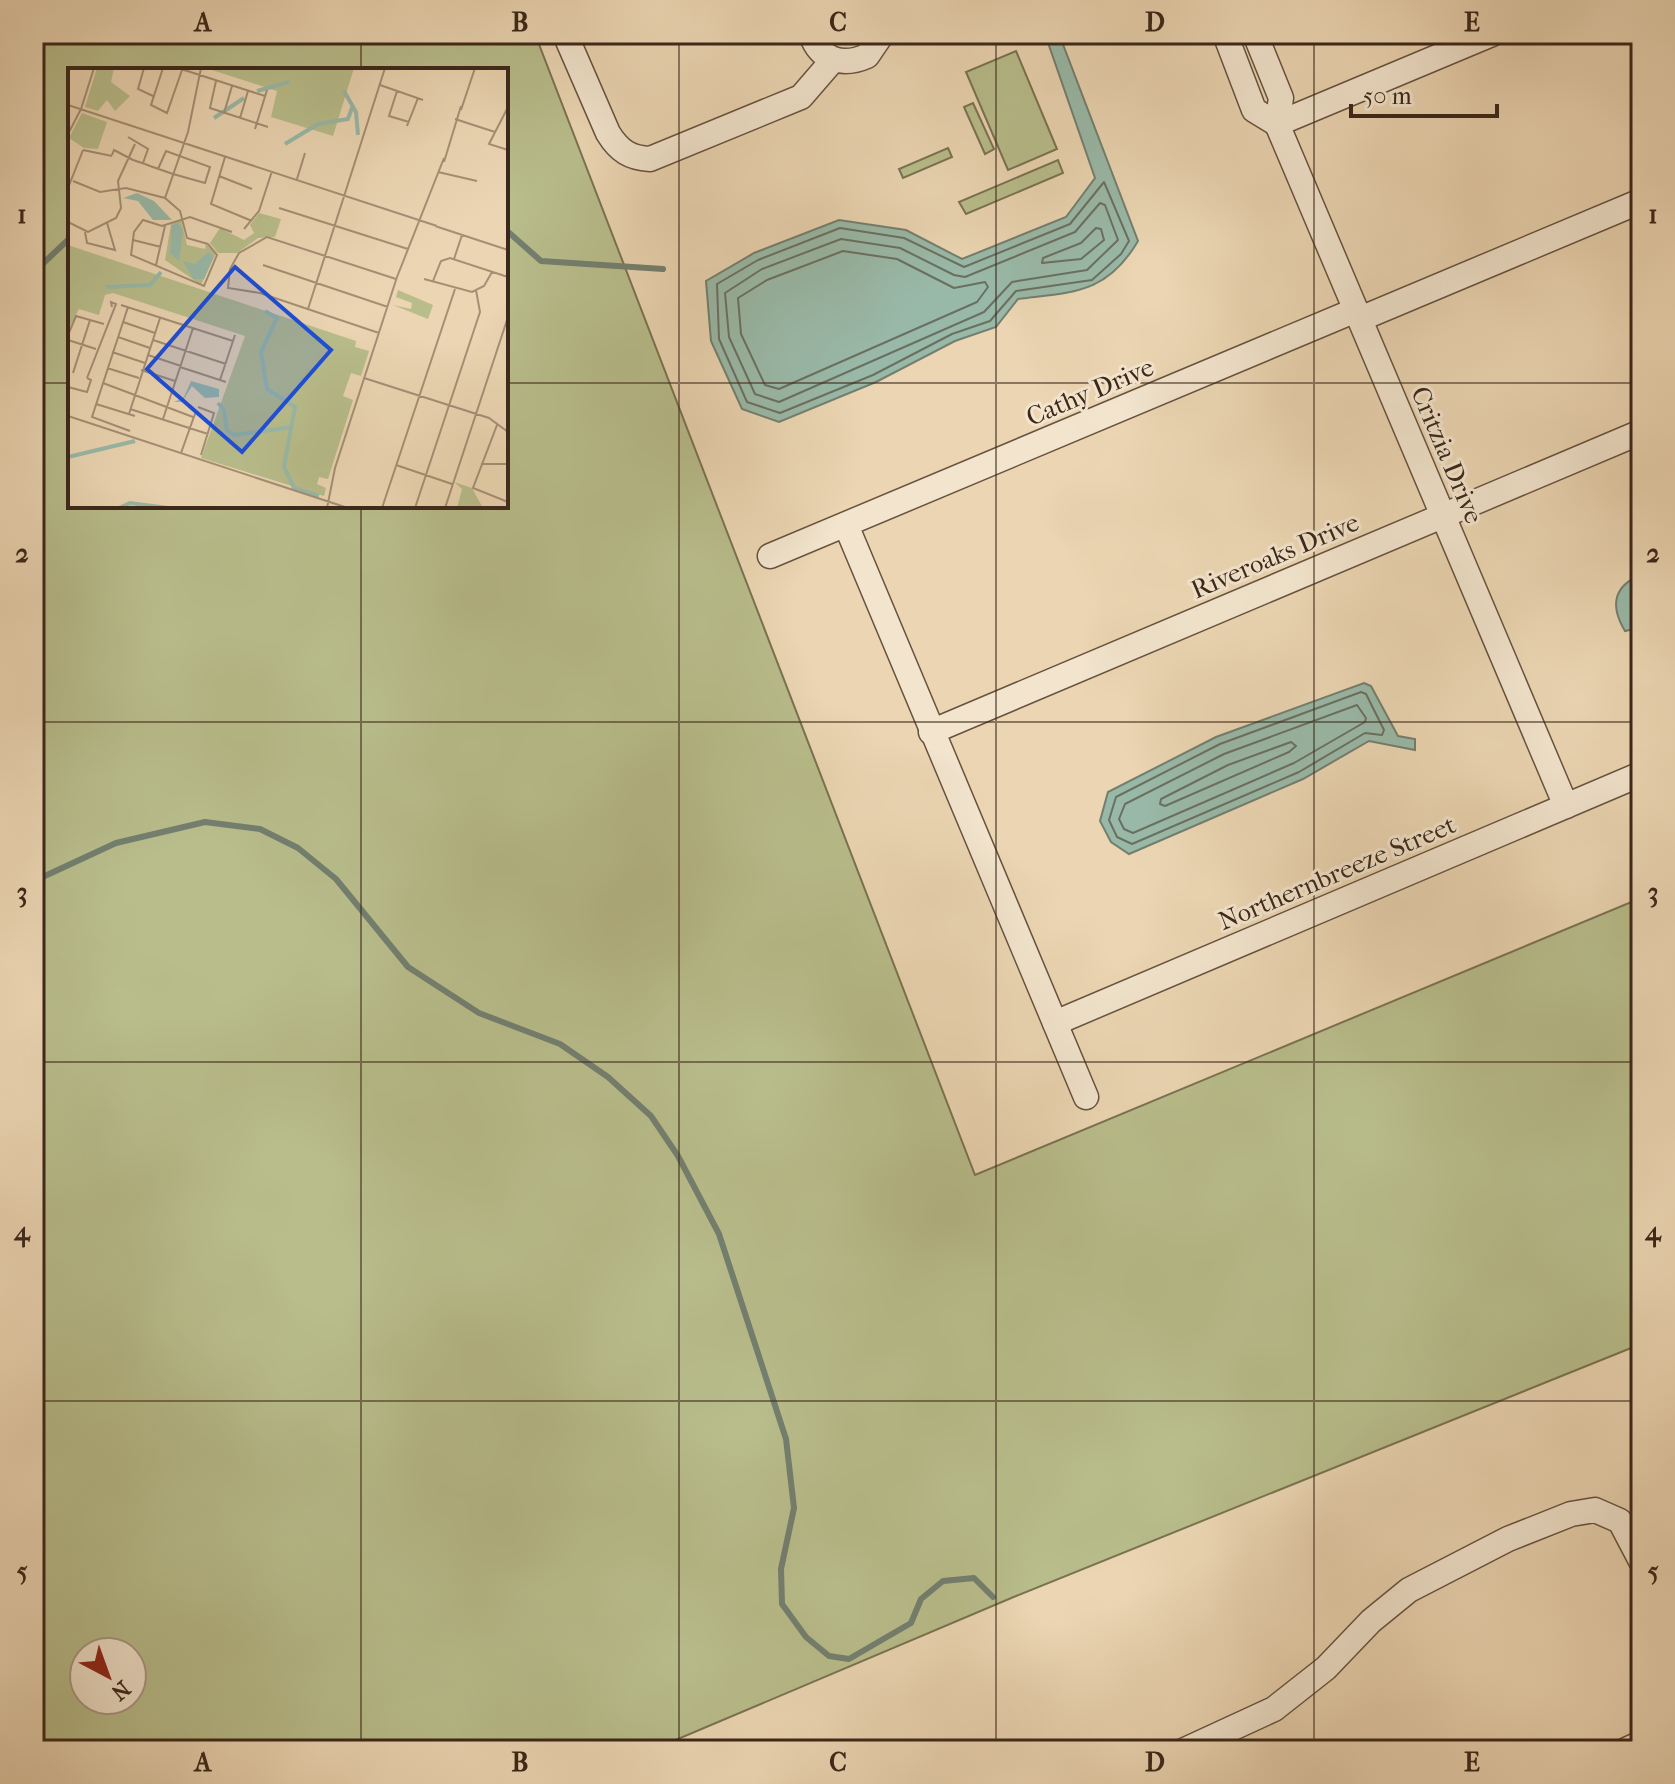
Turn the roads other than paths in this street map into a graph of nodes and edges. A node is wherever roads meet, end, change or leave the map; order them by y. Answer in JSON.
{"nodes":[{"id":1,"x":565,"y":34,"type":"edge"},
{"id":2,"x":811,"y":34,"type":"edge"},
{"id":3,"x":882,"y":34,"type":"edge"},
{"id":4,"x":1225,"y":34,"type":"edge"},
{"id":5,"x":1255,"y":34,"type":"edge"},
{"id":6,"x":1492,"y":34,"type":"edge"},
{"id":7,"x":833,"y":60,"type":"junction"},
{"id":8,"x":1277,"y":124,"type":"junction"},
{"id":9,"x":1641,"y":201,"type":"edge"},
{"id":10,"x":1358,"y":315,"type":"junction"},
{"id":11,"x":1641,"y":432,"type":"edge"},
{"id":12,"x":1442,"y":516,"type":"junction"},
{"id":13,"x":846,"y":525,"type":"junction"},
{"id":14,"x":770,"y":556,"type":"dead end"},
{"id":15,"x":931,"y":732,"type":"junction"},
{"id":16,"x":1641,"y":774,"type":"edge"},
{"id":17,"x":1566,"y":806,"type":"junction"},
{"id":18,"x":1055,"y":1023,"type":"junction"},
{"id":19,"x":1086,"y":1097,"type":"dead end"},
{"id":20,"x":1641,"y":1561,"type":"edge"},
{"id":21,"x":1641,"y":1743,"type":"edge"},
{"id":22,"x":1185,"y":1750,"type":"edge"},
{"id":23,"x":1626,"y":1750,"type":"edge"}],
"edges":[{"from":1,"to":7,"type":"street"},
{"from":2,"to":7,"type":"street"},
{"from":3,"to":7,"type":"street"},
{"from":4,"to":8,"type":"street","name":"Critzia Drive"},
{"from":5,"to":8,"type":"street","name":"Critzia Drive"},
{"from":6,"to":8,"type":"street"},
{"from":8,"to":10,"type":"street","name":"Critzia Drive"},
{"from":9,"to":10,"type":"street","name":"Cathy Drive"},
{"from":10,"to":12,"type":"street","name":"Critzia Drive"},
{"from":10,"to":13,"type":"street","name":"Cathy Drive"},
{"from":11,"to":12,"type":"street","name":"Riveroaks Drive"},
{"from":12,"to":15,"type":"street","name":"Riveroaks Drive"},
{"from":12,"to":17,"type":"street","name":"Critzia Drive"},
{"from":13,"to":14,"type":"street","name":"Cathy Drive"},
{"from":13,"to":15,"type":"street"},
{"from":15,"to":18,"type":"street"},
{"from":16,"to":17,"type":"street","name":"Northernbreeze Street"},
{"from":17,"to":18,"type":"street","name":"Northernbreeze Street"},
{"from":18,"to":19,"type":"street"},
{"from":20,"to":22,"type":"street"},
{"from":21,"to":23,"type":"street"}]}
